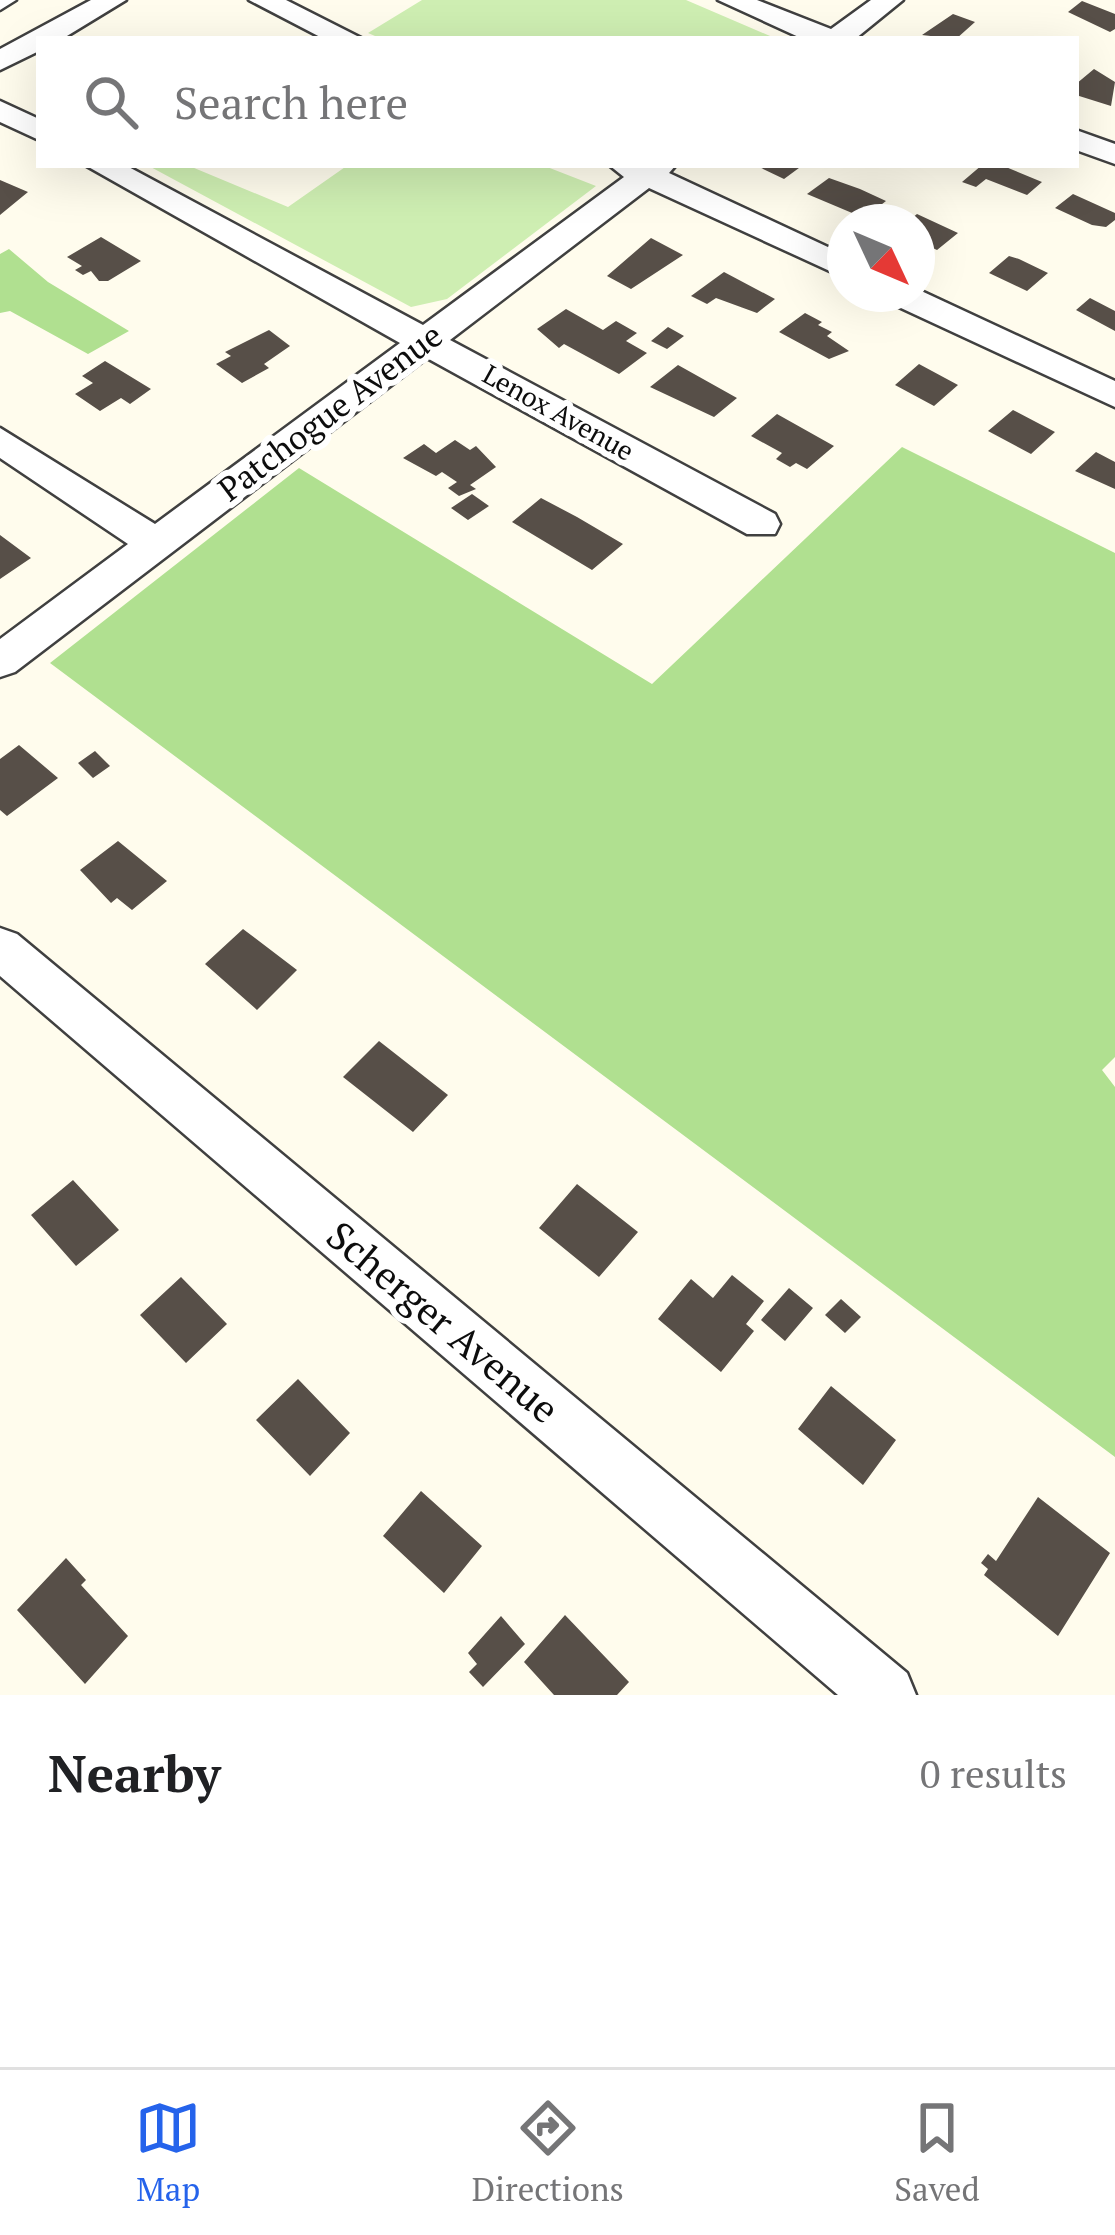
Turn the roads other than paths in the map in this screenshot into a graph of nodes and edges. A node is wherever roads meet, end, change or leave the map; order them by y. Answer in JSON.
{"nodes":[{"id":1,"x":112,"y":0,"type":"edge"},
{"id":2,"x":263,"y":0,"type":"edge"},
{"id":3,"x":732,"y":0,"type":"edge"},
{"id":4,"x":889,"y":0,"type":"edge"},
{"id":5,"x":38,"y":36,"type":"edge"},
{"id":6,"x":341,"y":36,"type":"edge"},
{"id":7,"x":825,"y":36,"type":"edge"},
{"id":8,"x":837,"y":36,"type":"edge"},
{"id":9,"x":0,"y":110,"type":"edge"},
{"id":10,"x":36,"y":129,"type":"edge"},
{"id":11,"x":1079,"y":140,"type":"edge"},
{"id":12,"x":1115,"y":154,"type":"edge"},
{"id":13,"x":107,"y":168,"type":"edge"},
{"id":14,"x":643,"y":168,"type":"edge"},
{"id":15,"x":827,"y":259,"type":"edge"},
{"id":16,"x":935,"y":310,"type":"edge"},
{"id":17,"x":425,"y":340,"type":"junction"},
{"id":18,"x":1115,"y":394,"type":"edge"},
{"id":19,"x":0,"y":440,"type":"edge"},
{"id":20,"x":761,"y":524,"type":"dead end"},
{"id":21,"x":155,"y":543,"type":"junction"},
{"id":22,"x":0,"y":661,"type":"edge"},
{"id":23,"x":0,"y":948,"type":"edge"},
{"id":24,"x":885,"y":1695,"type":"edge"}],
"edges":[{"from":1,"to":5,"type":"street"},
{"from":2,"to":6,"type":"street"},
{"from":3,"to":7,"type":"street"},
{"from":4,"to":8,"type":"street"},
{"from":9,"to":10,"type":"street"},
{"from":11,"to":12,"type":"street"},
{"from":13,"to":17,"type":"street","name":"Lenox Avenue"},
{"from":14,"to":15,"type":"street"},
{"from":14,"to":17,"type":"street","name":"Patchogue Avenue"},
{"from":16,"to":18,"type":"street"},
{"from":17,"to":20,"type":"street","name":"Lenox Avenue"},
{"from":17,"to":21,"type":"street","name":"Patchogue Avenue"},
{"from":19,"to":21,"type":"street"},
{"from":21,"to":22,"type":"street","name":"Patchogue Avenue"},
{"from":23,"to":24,"type":"street","name":"Scherger Avenue"}]}
